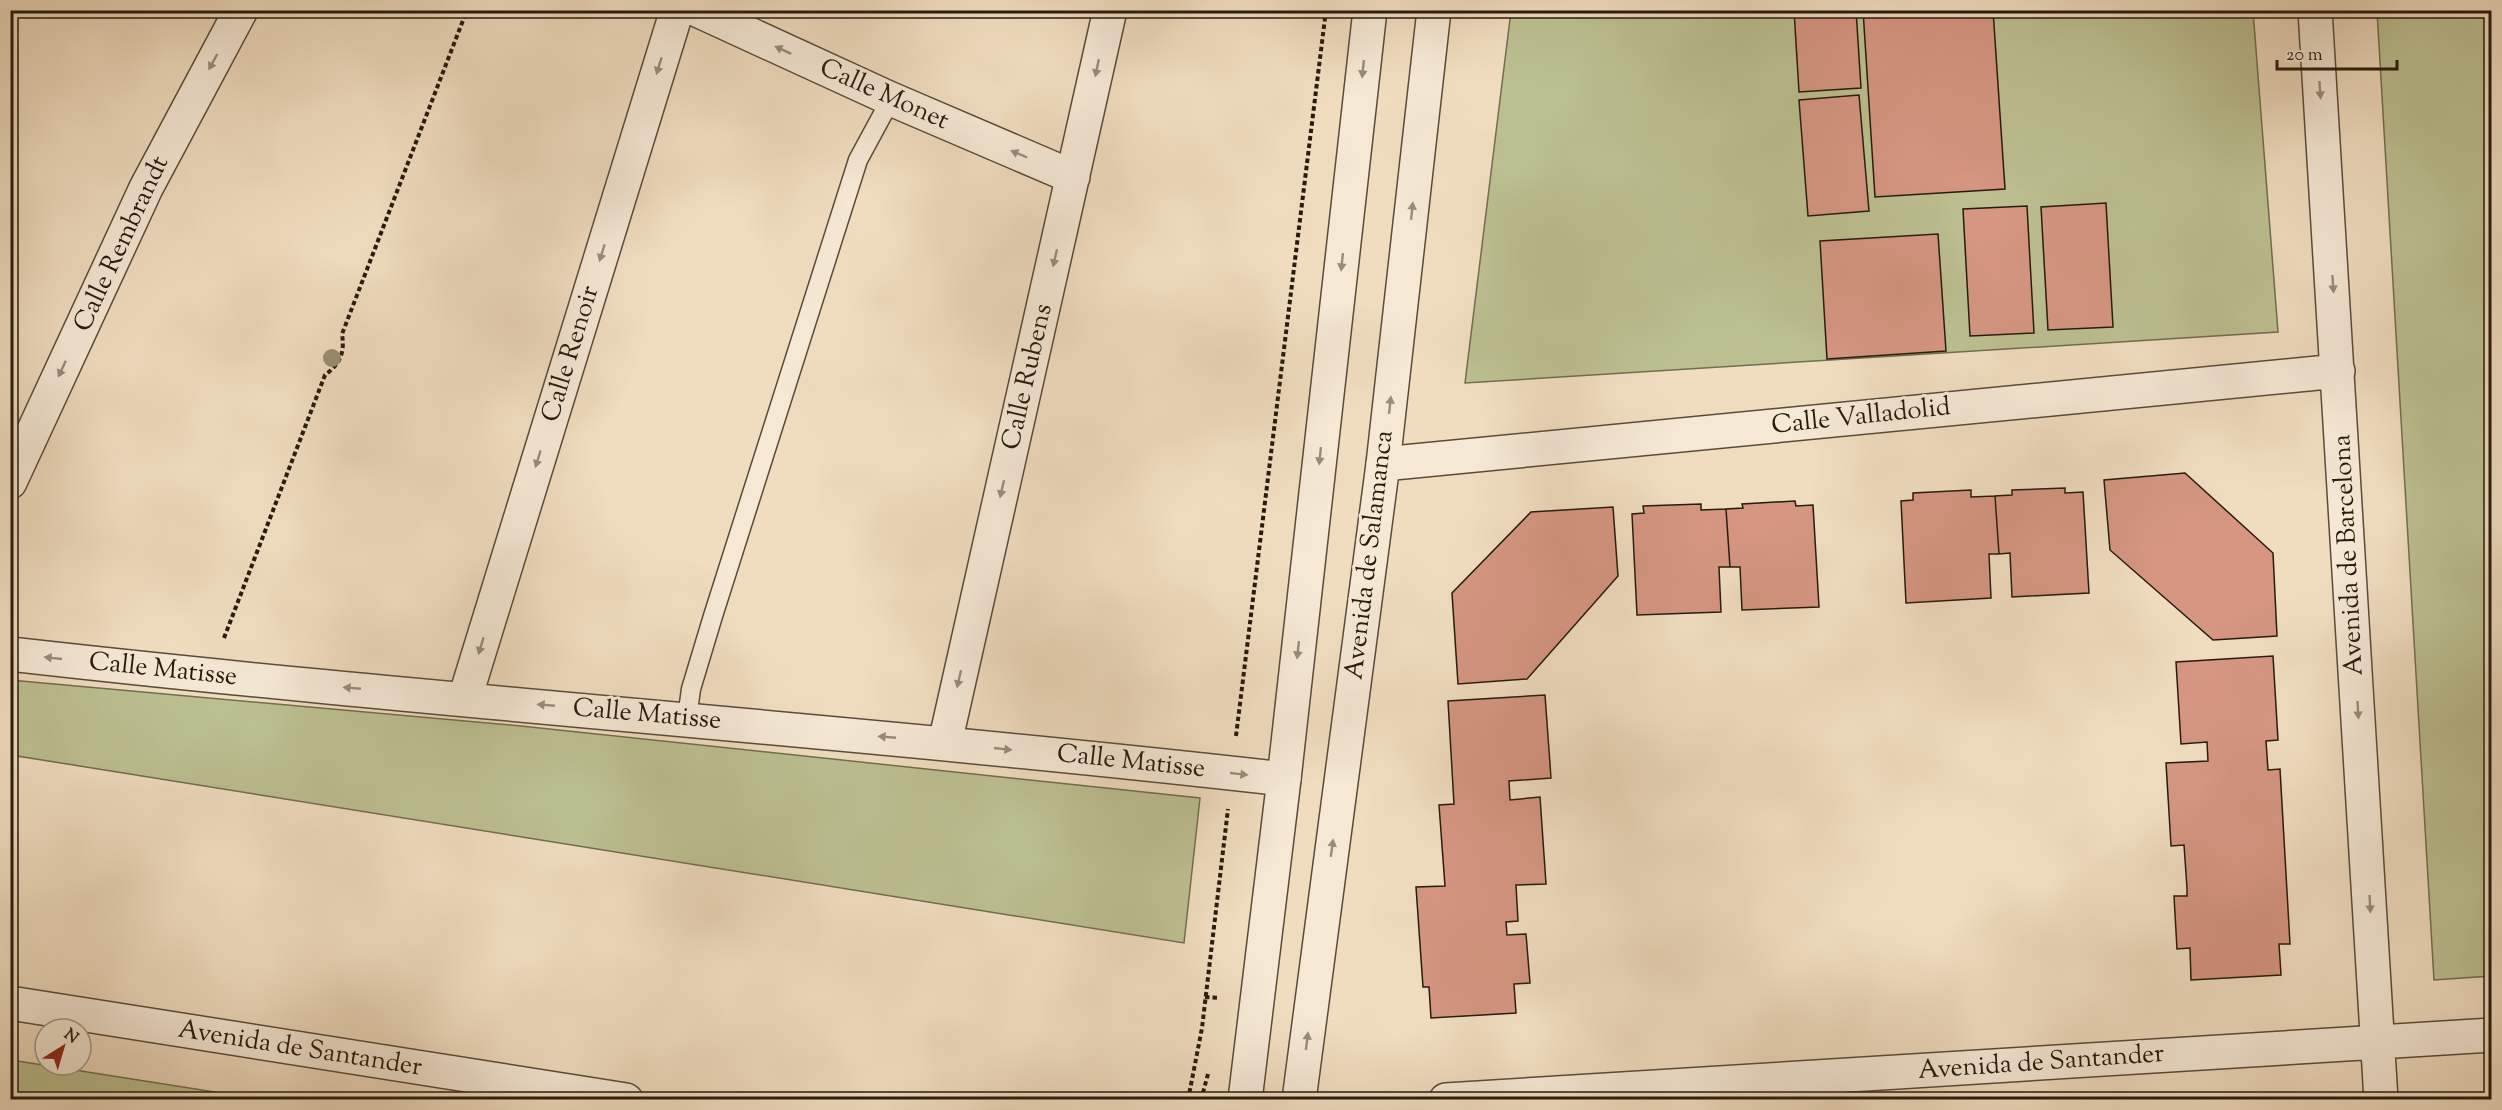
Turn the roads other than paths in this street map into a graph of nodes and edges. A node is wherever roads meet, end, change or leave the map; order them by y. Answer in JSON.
{"nodes":[{"id":1,"x":241,"y":10,"type":"edge"},
{"id":2,"x":676,"y":10,"type":"edge"},
{"id":3,"x":697,"y":10,"type":"edge"},
{"id":4,"x":1110,"y":10,"type":"edge"},
{"id":5,"x":1370,"y":10,"type":"edge"},
{"id":6,"x":1434,"y":10,"type":"edge"},
{"id":7,"x":2315,"y":10,"type":"edge"},
{"id":8,"x":891,"y":99,"type":"junction"},
{"id":9,"x":1073,"y":177,"type":"junction"},
{"id":10,"x":2338,"y":370,"type":"junction"},
{"id":11,"x":1383,"y":464,"type":"junction"},
{"id":12,"x":10,"y":482,"type":"edge"},
{"id":13,"x":10,"y":654,"type":"edge"},
{"id":14,"x":465,"y":698,"type":"junction"},
{"id":15,"x":687,"y":718,"type":"junction"},
{"id":16,"x":945,"y":743,"type":"junction"},
{"id":17,"x":1284,"y":779,"type":"junction"},
{"id":18,"x":10,"y":1003,"type":"edge"},
{"id":19,"x":2492,"y":1035,"type":"edge"},
{"id":20,"x":2378,"y":1042,"type":"junction"},
{"id":21,"x":626,"y":1100,"type":"edge"},
{"id":22,"x":1245,"y":1100,"type":"edge"},
{"id":23,"x":1299,"y":1100,"type":"edge"},
{"id":24,"x":1446,"y":1100,"type":"edge"},
{"id":25,"x":2381,"y":1100,"type":"edge"}],
"edges":[{"from":1,"to":12,"type":"street","name":"Calle Rembrandt","one_way":true},
{"from":2,"to":14,"type":"street","name":"Calle Renoir","one_way":true},
{"from":8,"to":3,"type":"street","name":"Calle Monet","one_way":true},
{"from":4,"to":9,"type":"street","name":"Calle Rubens","one_way":true},
{"from":5,"to":17,"type":"street","one_way":true},
{"from":11,"to":6,"type":"street","name":"Avenida de Salamanca","one_way":true},
{"from":7,"to":10,"type":"street","name":"Avenida de Barcelona","one_way":true},
{"from":9,"to":8,"type":"street","name":"Calle Monet","one_way":true},
{"from":8,"to":15,"type":"lane"},
{"from":9,"to":16,"type":"street","name":"Calle Rubens","one_way":true},
{"from":10,"to":11,"type":"street","name":"Calle Valladolid"},
{"from":10,"to":20,"type":"street","name":"Avenida de Barcelona","one_way":true},
{"from":23,"to":11,"type":"street","name":"Avenida de Salamanca","one_way":true},
{"from":14,"to":13,"type":"street","name":"Calle Matisse","one_way":true},
{"from":15,"to":14,"type":"street","name":"Calle Matisse","one_way":true},
{"from":16,"to":15,"type":"street","name":"Calle Matisse","one_way":true},
{"from":16,"to":17,"type":"street","name":"Calle Matisse","one_way":true},
{"from":17,"to":22,"type":"street"},
{"from":18,"to":21,"type":"street","name":"Avenida de Santander"},
{"from":19,"to":20,"type":"street","name":"Avenida de Santander"},
{"from":20,"to":24,"type":"street","name":"Avenida de Santander"},
{"from":20,"to":25,"type":"street","name":"Avenida de Barcelona"}]}
